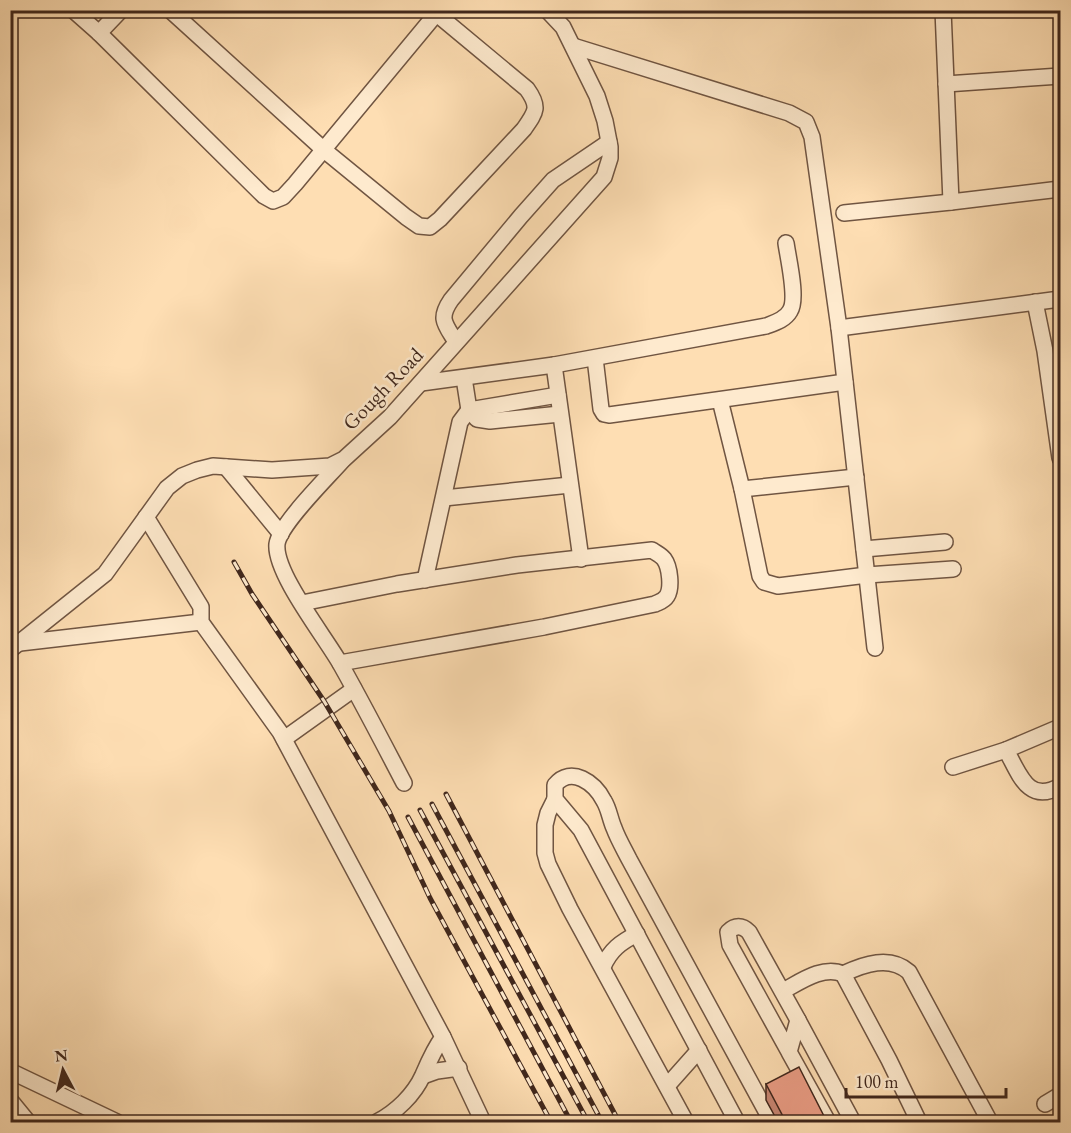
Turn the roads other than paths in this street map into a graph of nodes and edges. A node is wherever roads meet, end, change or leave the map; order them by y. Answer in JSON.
{"nodes":[{"id":1,"x":73,"y":10,"type":"edge"},
{"id":2,"x":121,"y":10,"type":"edge"},
{"id":3,"x":170,"y":10,"type":"edge"},
{"id":4,"x":548,"y":10,"type":"edge"},
{"id":5,"x":943,"y":10,"type":"edge"},
{"id":6,"x":434,"y":12,"type":"edge"},
{"id":7,"x":99,"y":33,"type":"junction"},
{"id":8,"x":573,"y":46,"type":"junction"},
{"id":9,"x":1060,"y":76,"type":"edge"},
{"id":10,"x":946,"y":84,"type":"junction"},
{"id":11,"x":609,"y":142,"type":"junction"},
{"id":12,"x":324,"y":150,"type":"junction"},
{"id":13,"x":1060,"y":189,"type":"edge"},
{"id":14,"x":951,"y":202,"type":"junction"},
{"id":15,"x":844,"y":213,"type":"dead end"},
{"id":16,"x":786,"y":243,"type":"dead end"},
{"id":17,"x":1060,"y":299,"type":"edge"},
{"id":18,"x":1035,"y":302,"type":"junction"},
{"id":19,"x":839,"y":328,"type":"junction"},
{"id":20,"x":456,"y":342,"type":"junction"},
{"id":21,"x":595,"y":358,"type":"junction"},
{"id":22,"x":554,"y":365,"type":"junction"},
{"id":23,"x":464,"y":378,"type":"junction"},
{"id":24,"x":845,"y":382,"type":"junction"},
{"id":25,"x":421,"y":383,"type":"junction"},
{"id":26,"x":558,"y":395,"type":"junction"},
{"id":27,"x":720,"y":400,"type":"junction"},
{"id":28,"x":469,"y":410,"type":"junction"},
{"id":29,"x":560,"y":414,"type":"junction"},
{"id":30,"x":1060,"y":458,"type":"edge"},
{"id":31,"x":344,"y":459,"type":"junction"},
{"id":32,"x":226,"y":467,"type":"junction"},
{"id":33,"x":856,"y":477,"type":"junction"},
{"id":34,"x":570,"y":485,"type":"junction"},
{"id":35,"x":742,"y":489,"type":"junction"},
{"id":36,"x":444,"y":498,"type":"junction"},
{"id":37,"x":146,"y":517,"type":"junction"},
{"id":38,"x":281,"y":534,"type":"junction"},
{"id":39,"x":945,"y":542,"type":"dead end"},
{"id":40,"x":864,"y":549,"type":"junction"},
{"id":41,"x":581,"y":559,"type":"junction"},
{"id":42,"x":953,"y":569,"type":"dead end"},
{"id":43,"x":867,"y":575,"type":"junction"},
{"id":44,"x":425,"y":580,"type":"junction"},
{"id":45,"x":302,"y":603,"type":"junction"},
{"id":46,"x":201,"y":622,"type":"junction"},
{"id":47,"x":15,"y":647,"type":"edge"},
{"id":48,"x":875,"y":648,"type":"dead end"},
{"id":49,"x":340,"y":663,"type":"junction"},
{"id":50,"x":354,"y":689,"type":"junction"},
{"id":51,"x":1060,"y":727,"type":"edge"},
{"id":52,"x":284,"y":739,"type":"junction"},
{"id":53,"x":1006,"y":750,"type":"junction"},
{"id":54,"x":953,"y":767,"type":"dead end"},
{"id":55,"x":404,"y":783,"type":"dead end"},
{"id":56,"x":1060,"y":786,"type":"edge"},
{"id":57,"x":555,"y":799,"type":"junction"},
{"id":58,"x":637,"y":934,"type":"junction"},
{"id":59,"x":603,"y":967,"type":"junction"},
{"id":60,"x":843,"y":974,"type":"junction"},
{"id":61,"x":783,"y":991,"type":"junction"},
{"id":62,"x":798,"y":1020,"type":"junction"},
{"id":63,"x":443,"y":1037,"type":"junction"},
{"id":64,"x":699,"y":1050,"type":"junction"},
{"id":65,"x":789,"y":1052,"type":"junction"},
{"id":66,"x":459,"y":1068,"type":"junction"},
{"id":67,"x":10,"y":1071,"type":"edge"},
{"id":68,"x":423,"y":1076,"type":"junction"},
{"id":69,"x":667,"y":1086,"type":"junction"},
{"id":70,"x":1060,"y":1095,"type":"edge"},
{"id":71,"x":10,"y":1100,"type":"edge"},
{"id":72,"x":1045,"y":1104,"type":"dead end"},
{"id":73,"x":28,"y":1122,"type":"edge"},
{"id":74,"x":117,"y":1122,"type":"edge"},
{"id":75,"x":376,"y":1122,"type":"edge"},
{"id":76,"x":483,"y":1122,"type":"edge"},
{"id":77,"x":686,"y":1122,"type":"edge"},
{"id":78,"x":737,"y":1122,"type":"edge"},
{"id":79,"x":772,"y":1122,"type":"edge"},
{"id":80,"x":828,"y":1122,"type":"edge"},
{"id":81,"x":853,"y":1122,"type":"edge"},
{"id":82,"x":919,"y":1122,"type":"edge"},
{"id":83,"x":990,"y":1122,"type":"edge"}],
"edges":[{"from":1,"to":7,"type":"street"},
{"from":2,"to":7,"type":"street"},
{"from":3,"to":12,"type":"street"},
{"from":4,"to":8,"type":"street","name":"Gough Road"},
{"from":5,"to":10,"type":"street"},
{"from":6,"to":12,"type":"street"},
{"from":6,"to":12,"type":"street"},
{"from":7,"to":12,"type":"street"},
{"from":8,"to":11,"type":"street","name":"Gough Road"},
{"from":8,"to":19,"type":"street"},
{"from":9,"to":10,"type":"street"},
{"from":10,"to":14,"type":"street"},
{"from":11,"to":20,"type":"street","name":"Gough Road"},
{"from":11,"to":20,"type":"street"},
{"from":13,"to":14,"type":"street"},
{"from":14,"to":15,"type":"street"},
{"from":16,"to":21,"type":"street"},
{"from":17,"to":18,"type":"street"},
{"from":18,"to":19,"type":"street"},
{"from":18,"to":30,"type":"street"},
{"from":19,"to":24,"type":"street"},
{"from":20,"to":25,"type":"street","name":"Gough Road"},
{"from":21,"to":22,"type":"street"},
{"from":21,"to":27,"type":"street"},
{"from":22,"to":23,"type":"street"},
{"from":22,"to":26,"type":"street"},
{"from":23,"to":25,"type":"street"},
{"from":23,"to":28,"type":"street"},
{"from":24,"to":27,"type":"street"},
{"from":24,"to":33,"type":"street"},
{"from":25,"to":31,"type":"street","name":"Gough Road"},
{"from":26,"to":28,"type":"street"},
{"from":26,"to":29,"type":"street"},
{"from":27,"to":35,"type":"street"},
{"from":28,"to":29,"type":"street"},
{"from":28,"to":36,"type":"street"},
{"from":29,"to":34,"type":"street"},
{"from":31,"to":32,"type":"street","name":"Gough Road"},
{"from":31,"to":38,"type":"street"},
{"from":32,"to":37,"type":"street","name":"Gough Road"},
{"from":32,"to":38,"type":"street"},
{"from":33,"to":35,"type":"street"},
{"from":33,"to":40,"type":"street"},
{"from":34,"to":36,"type":"street"},
{"from":34,"to":41,"type":"street"},
{"from":35,"to":43,"type":"street"},
{"from":36,"to":44,"type":"street"},
{"from":37,"to":46,"type":"street"},
{"from":37,"to":47,"type":"street","name":"Gough Road"},
{"from":38,"to":45,"type":"street"},
{"from":39,"to":40,"type":"street"},
{"from":40,"to":43,"type":"street"},
{"from":41,"to":44,"type":"street"},
{"from":41,"to":49,"type":"street"},
{"from":42,"to":43,"type":"street"},
{"from":43,"to":48,"type":"street"},
{"from":44,"to":45,"type":"street"},
{"from":45,"to":49,"type":"street"},
{"from":46,"to":47,"type":"street"},
{"from":46,"to":52,"type":"street"},
{"from":49,"to":50,"type":"street"},
{"from":50,"to":52,"type":"street"},
{"from":50,"to":55,"type":"street"},
{"from":51,"to":53,"type":"street"},
{"from":52,"to":63,"type":"street"},
{"from":53,"to":54,"type":"street"},
{"from":53,"to":56,"type":"street"},
{"from":57,"to":58,"type":"street"},
{"from":57,"to":59,"type":"street"},
{"from":57,"to":79,"type":"street"},
{"from":58,"to":59,"type":"street"},
{"from":58,"to":64,"type":"street"},
{"from":59,"to":69,"type":"street"},
{"from":60,"to":61,"type":"street"},
{"from":60,"to":82,"type":"street"},
{"from":60,"to":83,"type":"street"},
{"from":61,"to":62,"type":"street"},
{"from":61,"to":65,"type":"street"},
{"from":62,"to":65,"type":"street"},
{"from":62,"to":81,"type":"street"},
{"from":63,"to":66,"type":"street"},
{"from":63,"to":68,"type":"street"},
{"from":64,"to":69,"type":"street"},
{"from":64,"to":78,"type":"street"},
{"from":65,"to":80,"type":"street"},
{"from":66,"to":68,"type":"street"},
{"from":66,"to":76,"type":"street"},
{"from":67,"to":74,"type":"street"},
{"from":68,"to":75,"type":"street"},
{"from":69,"to":77,"type":"street"},
{"from":70,"to":72,"type":"street"},
{"from":71,"to":73,"type":"street"}]}
